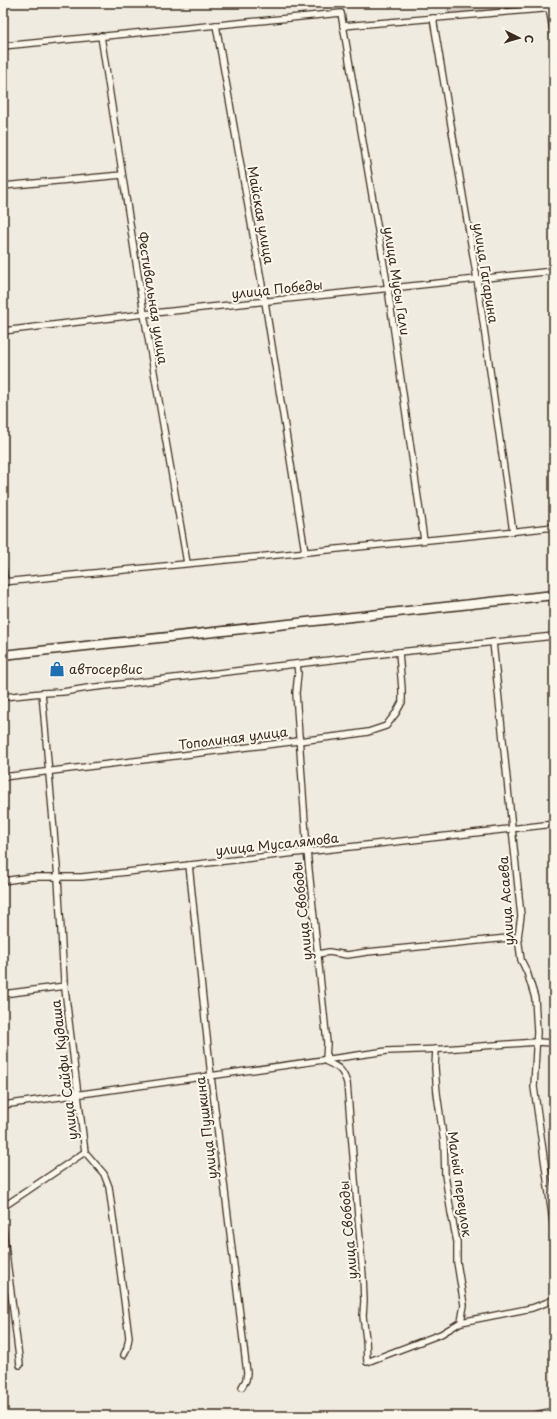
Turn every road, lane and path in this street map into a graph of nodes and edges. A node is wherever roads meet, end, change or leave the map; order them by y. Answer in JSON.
{"nodes":[{"id":1,"x":551,"y":8,"type":"edge"},
{"id":2,"x":433,"y":18,"type":"junction"},
{"id":3,"x":216,"y":25,"type":"junction"},
{"id":4,"x":343,"y":26,"type":"junction"},
{"id":5,"x":101,"y":36,"type":"junction"},
{"id":6,"x":554,"y":36,"type":"edge"},
{"id":7,"x":3,"y":46,"type":"edge"},
{"id":8,"x":122,"y":176,"type":"junction"},
{"id":9,"x":3,"y":186,"type":"edge"},
{"id":10,"x":554,"y":271,"type":"edge"},
{"id":11,"x":477,"y":279,"type":"junction"},
{"id":12,"x":388,"y":289,"type":"junction"},
{"id":13,"x":265,"y":302,"type":"junction"},
{"id":14,"x":144,"y":314,"type":"junction"},
{"id":15,"x":3,"y":331,"type":"edge"},
{"id":16,"x":554,"y":527,"type":"edge"},
{"id":17,"x":514,"y":532,"type":"junction"},
{"id":18,"x":424,"y":540,"type":"junction"},
{"id":19,"x":305,"y":552,"type":"junction"},
{"id":20,"x":187,"y":563,"type":"junction"},
{"id":21,"x":3,"y":569,"type":"edge"},
{"id":22,"x":4,"y":582,"type":"edge"},
{"id":23,"x":554,"y":595,"type":"edge"},
{"id":24,"x":554,"y":636,"type":"edge"},
{"id":25,"x":493,"y":642,"type":"junction"},
{"id":26,"x":399,"y":652,"type":"junction"},
{"id":27,"x":3,"y":655,"type":"edge"},
{"id":28,"x":297,"y":664,"type":"junction"},
{"id":29,"x":42,"y":693,"type":"junction"},
{"id":30,"x":3,"y":697,"type":"edge"},
{"id":31,"x":299,"y":741,"type":"junction"},
{"id":32,"x":48,"y":772,"type":"junction"},
{"id":33,"x":3,"y":777,"type":"edge"},
{"id":34,"x":554,"y":824,"type":"edge"},
{"id":35,"x":511,"y":828,"type":"junction"},
{"id":36,"x":308,"y":851,"type":"junction"},
{"id":37,"x":189,"y":864,"type":"junction"},
{"id":38,"x":58,"y":878,"type":"junction"},
{"id":39,"x":3,"y":881,"type":"edge"},
{"id":40,"x":518,"y":937,"type":"junction"},
{"id":41,"x":318,"y":954,"type":"junction"},
{"id":42,"x":65,"y":986,"type":"junction"},
{"id":43,"x":3,"y":994,"type":"edge"},
{"id":44,"x":536,"y":1042,"type":"junction"},
{"id":45,"x":554,"y":1043,"type":"edge"},
{"id":46,"x":436,"y":1049,"type":"junction"},
{"id":47,"x":324,"y":1060,"type":"junction"},
{"id":48,"x":211,"y":1076,"type":"junction"},
{"id":49,"x":79,"y":1094,"type":"junction"},
{"id":50,"x":3,"y":1105,"type":"edge"},
{"id":51,"x":85,"y":1152,"type":"junction"},
{"id":52,"x":3,"y":1207,"type":"edge"},
{"id":53,"x":3,"y":1229,"type":"edge"},
{"id":54,"x":554,"y":1229,"type":"edge"},
{"id":55,"x":554,"y":1299,"type":"edge"},
{"id":56,"x":461,"y":1322,"type":"junction"},
{"id":57,"x":124,"y":1355,"type":"dead end"},
{"id":58,"x":20,"y":1365,"type":"dead end"},
{"id":59,"x":242,"y":1387,"type":"dead end"},
{"id":60,"x":554,"y":1411,"type":"edge"},
{"id":61,"x":530,"y":1416,"type":"edge"}],
"edges":[{"from":1,"to":2,"type":"street"},
{"from":1,"to":6,"type":"street"},
{"from":2,"to":4,"type":"street"},
{"from":2,"to":11,"type":"street","name":"улица Гагарина"},
{"from":3,"to":4,"type":"street"},
{"from":3,"to":5,"type":"street"},
{"from":3,"to":13,"type":"street","name":"Майская улица"},
{"from":4,"to":12,"type":"street","name":"улица Мусы Гали"},
{"from":5,"to":7,"type":"street"},
{"from":5,"to":8,"type":"street","name":"Фестивальная улица"},
{"from":8,"to":9,"type":"street"},
{"from":8,"to":14,"type":"street","name":"Фестивальная улица"},
{"from":10,"to":11,"type":"street","name":"улица Победы"},
{"from":11,"to":12,"type":"street","name":"улица Победы"},
{"from":11,"to":17,"type":"street","name":"улица Гагарина"},
{"from":12,"to":13,"type":"street","name":"улица Победы"},
{"from":12,"to":18,"type":"street","name":"улица Мусы Гали"},
{"from":13,"to":14,"type":"street","name":"улица Победы"},
{"from":13,"to":19,"type":"street","name":"Майская улица"},
{"from":14,"to":15,"type":"street","name":"улица Победы"},
{"from":14,"to":20,"type":"street","name":"Фестивальная улица"},
{"from":16,"to":17,"type":"street"},
{"from":17,"to":18,"type":"street"},
{"from":18,"to":19,"type":"street"},
{"from":19,"to":20,"type":"street"},
{"from":20,"to":22,"type":"street"},
{"from":21,"to":22,"type":"street"},
{"from":23,"to":27,"type":"main road"},
{"from":24,"to":25,"type":"street"},
{"from":25,"to":26,"type":"street"},
{"from":25,"to":35,"type":"street","name":"улица Асаева"},
{"from":26,"to":28,"type":"street"},
{"from":26,"to":31,"type":"street","name":"Тополиная улица"},
{"from":28,"to":29,"type":"street"},
{"from":28,"to":31,"type":"street","name":"улица Свободы"},
{"from":29,"to":30,"type":"street"},
{"from":29,"to":32,"type":"street","name":"улица Сайфи Кудаша"},
{"from":31,"to":32,"type":"street","name":"Тополиная улица"},
{"from":31,"to":36,"type":"street","name":"улица Свободы"},
{"from":32,"to":33,"type":"street","name":"Тополиная улица"},
{"from":32,"to":38,"type":"street","name":"улица Сайфи Кудаша"},
{"from":34,"to":35,"type":"street","name":"улица Мусалямова"},
{"from":35,"to":36,"type":"street","name":"улица Мусалямова"},
{"from":35,"to":40,"type":"street","name":"улица Асаева"},
{"from":36,"to":37,"type":"street","name":"улица Мусалямова"},
{"from":36,"to":41,"type":"street","name":"улица Свободы"},
{"from":37,"to":38,"type":"street","name":"улица Мусалямова"},
{"from":37,"to":48,"type":"street","name":"улица Пушкина"},
{"from":38,"to":39,"type":"street","name":"улица Мусалямова"},
{"from":38,"to":42,"type":"street","name":"улица Сайфи Кудаша"},
{"from":40,"to":41,"type":"street"},
{"from":40,"to":44,"type":"street","name":"улица Асаева"},
{"from":41,"to":47,"type":"street","name":"улица Свободы"},
{"from":42,"to":43,"type":"street"},
{"from":42,"to":49,"type":"street","name":"улица Сайфи Кудаша"},
{"from":44,"to":45,"type":"street"},
{"from":44,"to":46,"type":"street"},
{"from":44,"to":54,"type":"street","name":"улица Асаева"},
{"from":46,"to":47,"type":"street"},
{"from":46,"to":56,"type":"street","name":"Малый переулок"},
{"from":47,"to":48,"type":"street"},
{"from":47,"to":56,"type":"street","name":"улица Свободы"},
{"from":48,"to":49,"type":"street"},
{"from":48,"to":59,"type":"street","name":"улица Пушкина"},
{"from":49,"to":50,"type":"street"},
{"from":49,"to":51,"type":"street","name":"улица Сайфи Кудаша"},
{"from":51,"to":52,"type":"street"},
{"from":51,"to":57,"type":"street","name":"улица Сайфи Кудаша"},
{"from":53,"to":58,"type":"street"},
{"from":55,"to":56,"type":"street"},
{"from":60,"to":61,"type":"street"}]}
